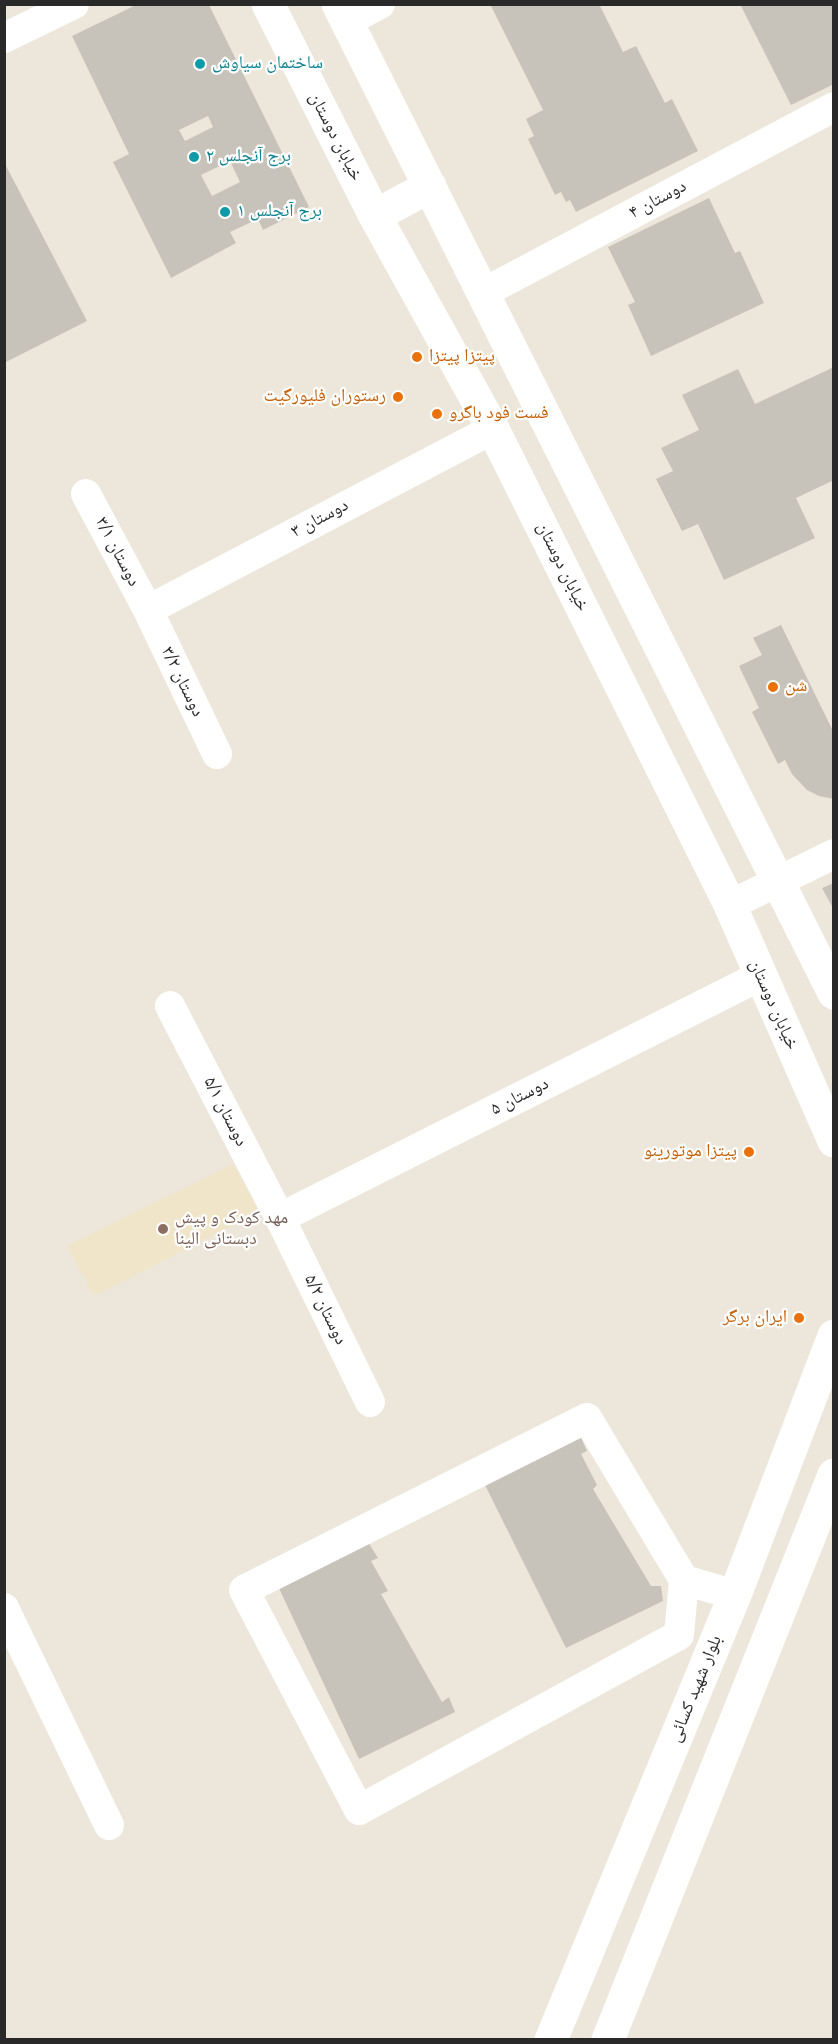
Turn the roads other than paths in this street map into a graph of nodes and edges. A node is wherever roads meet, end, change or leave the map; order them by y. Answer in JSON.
{"nodes":[{"id":1,"x":74,"y":4,"type":"edge"},
{"id":2,"x":268,"y":4,"type":"edge"},
{"id":3,"x":380,"y":4,"type":"edge"},
{"id":4,"x":342,"y":13,"type":"edge"},
{"id":5,"x":4,"y":38,"type":"edge"},
{"id":6,"x":834,"y":107,"type":"edge"},
{"id":7,"x":430,"y":186,"type":"junction"},
{"id":8,"x":375,"y":216,"type":"junction"},
{"id":9,"x":483,"y":293,"type":"junction"},
{"id":10,"x":493,"y":429,"type":"junction"},
{"id":11,"x":86,"y":494,"type":"dead end"},
{"id":12,"x":148,"y":610,"type":"junction"},
{"id":13,"x":217,"y":754,"type":"dead end"},
{"id":14,"x":834,"y":854,"type":"edge"},
{"id":15,"x":778,"y":881,"type":"junction"},
{"id":16,"x":730,"y":905,"type":"junction"},
{"id":17,"x":760,"y":976,"type":"junction"},
{"id":18,"x":834,"y":993,"type":"edge"},
{"id":19,"x":170,"y":1006,"type":"dead end"},
{"id":20,"x":834,"y":1140,"type":"edge"},
{"id":21,"x":280,"y":1218,"type":"junction"},
{"id":22,"x":834,"y":1336,"type":"edge"},
{"id":23,"x":370,"y":1402,"type":"dead end"},
{"id":24,"x":834,"y":1475,"type":"edge"},
{"id":25,"x":684,"y":1580,"type":"junction"},
{"id":26,"x":735,"y":1595,"type":"junction"},
{"id":27,"x":4,"y":1608,"type":"edge"},
{"id":28,"x":16,"y":1664,"type":"edge"},
{"id":29,"x":109,"y":1825,"type":"dead end"},
{"id":30,"x":552,"y":2040,"type":"edge"},
{"id":31,"x":608,"y":2040,"type":"edge"}],
"edges":[{"from":1,"to":5,"type":"street"},
{"from":2,"to":8,"type":"street","name":"خیابان دوستان"},
{"from":3,"to":4,"type":"street"},
{"from":4,"to":7,"type":"street"},
{"from":6,"to":9,"type":"street","name":"۴ دوستان"},
{"from":7,"to":8,"type":"street"},
{"from":7,"to":9,"type":"street"},
{"from":8,"to":10,"type":"street","name":"خیابان دوستان"},
{"from":9,"to":15,"type":"street"},
{"from":10,"to":12,"type":"street","name":"۳ دوستان"},
{"from":10,"to":16,"type":"street","name":"خیابان دوستان"},
{"from":11,"to":12,"type":"street","name":"۳/۱ دوستان"},
{"from":12,"to":13,"type":"street","name":"۳/۲ دوستان"},
{"from":14,"to":15,"type":"street"},
{"from":15,"to":16,"type":"street"},
{"from":15,"to":18,"type":"street"},
{"from":16,"to":17,"type":"street","name":"خیابان دوستان"},
{"from":17,"to":20,"type":"street","name":"خیابان دوستان"},
{"from":17,"to":21,"type":"street","name":"۵ دوستان"},
{"from":19,"to":21,"type":"street","name":"۵/۱ دوستان"},
{"from":21,"to":23,"type":"street","name":"۵/۲ دوستان"},
{"from":22,"to":26,"type":"street","name":"بلوار شهید کسائی"},
{"from":24,"to":31,"type":"street"},
{"from":25,"to":25,"type":"street"},
{"from":25,"to":26,"type":"street"},
{"from":26,"to":30,"type":"street","name":"بلوار شهید کسائی"},
{"from":27,"to":28,"type":"street"},
{"from":28,"to":29,"type":"street"}]}
